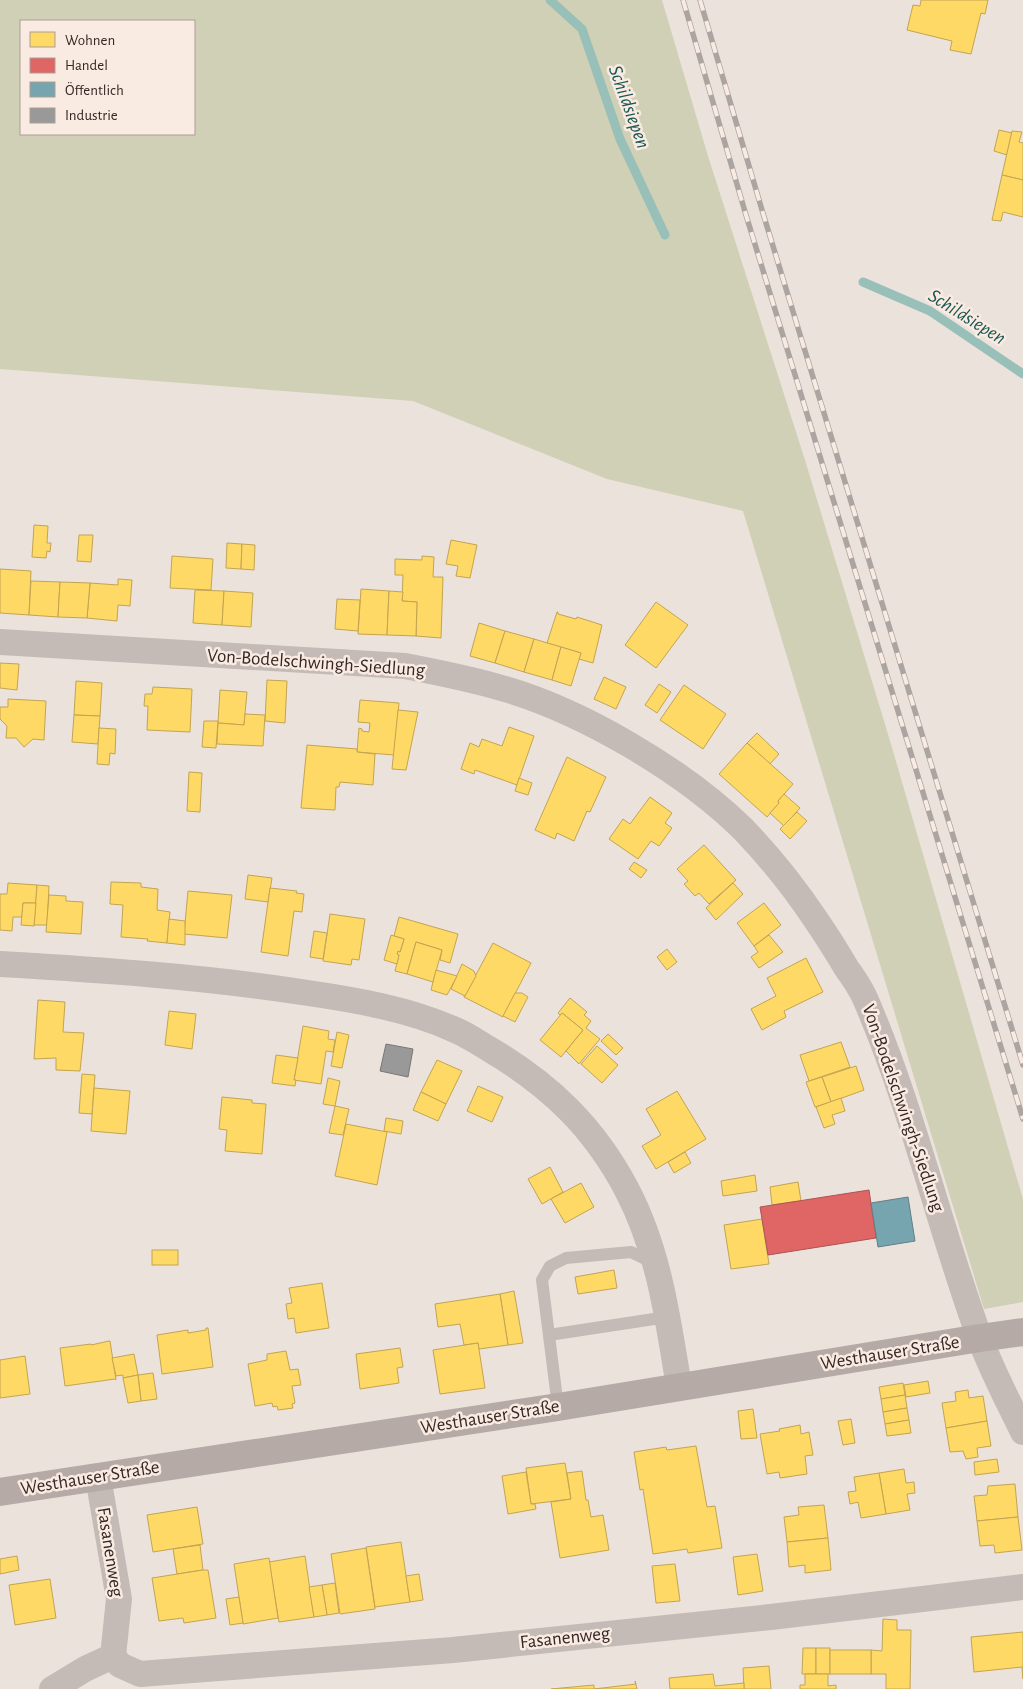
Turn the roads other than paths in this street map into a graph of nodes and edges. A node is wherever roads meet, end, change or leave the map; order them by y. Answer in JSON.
{"nodes":[{"id":1,"x":0,"y":642,"type":"edge"},
{"id":2,"x":0,"y":964,"type":"edge"},
{"id":3,"x":657,"y":1264,"type":"junction"},
{"id":4,"x":667,"y":1317,"type":"junction"},
{"id":5,"x":1023,"y":1332,"type":"edge"},
{"id":6,"x":549,"y":1334,"type":"junction"},
{"id":7,"x":985,"y":1338,"type":"junction"},
{"id":8,"x":679,"y":1387,"type":"junction"},
{"id":9,"x":558,"y":1407,"type":"junction"},
{"id":10,"x":1023,"y":1432,"type":"edge"},
{"id":11,"x":98,"y":1477,"type":"junction"},
{"id":12,"x":0,"y":1492,"type":"edge"},
{"id":13,"x":1023,"y":1587,"type":"edge"},
{"id":14,"x":112,"y":1656,"type":"junction"},
{"id":15,"x":52,"y":1689,"type":"edge"}],
"edges":[{"from":1,"to":7,"type":"street","name":"Von-Bodelschwingh-Siedlung"},
{"from":2,"to":3,"type":"street"},
{"from":3,"to":4,"type":"street"},
{"from":3,"to":6,"type":"lane"},
{"from":4,"to":6,"type":"lane"},
{"from":4,"to":8,"type":"street"},
{"from":5,"to":7,"type":"main road","name":"Westhauser Straße"},
{"from":6,"to":9,"type":"lane"},
{"from":7,"to":8,"type":"main road","name":"Westhauser Straße"},
{"from":7,"to":10,"type":"street"},
{"from":8,"to":9,"type":"main road","name":"Westhauser Straße"},
{"from":9,"to":11,"type":"main road","name":"Westhauser Straße"},
{"from":11,"to":12,"type":"main road","name":"Westhauser Straße"},
{"from":11,"to":14,"type":"street","name":"Fasanenweg"},
{"from":13,"to":14,"type":"street","name":"Fasanenweg"},
{"from":14,"to":15,"type":"street"}]}
